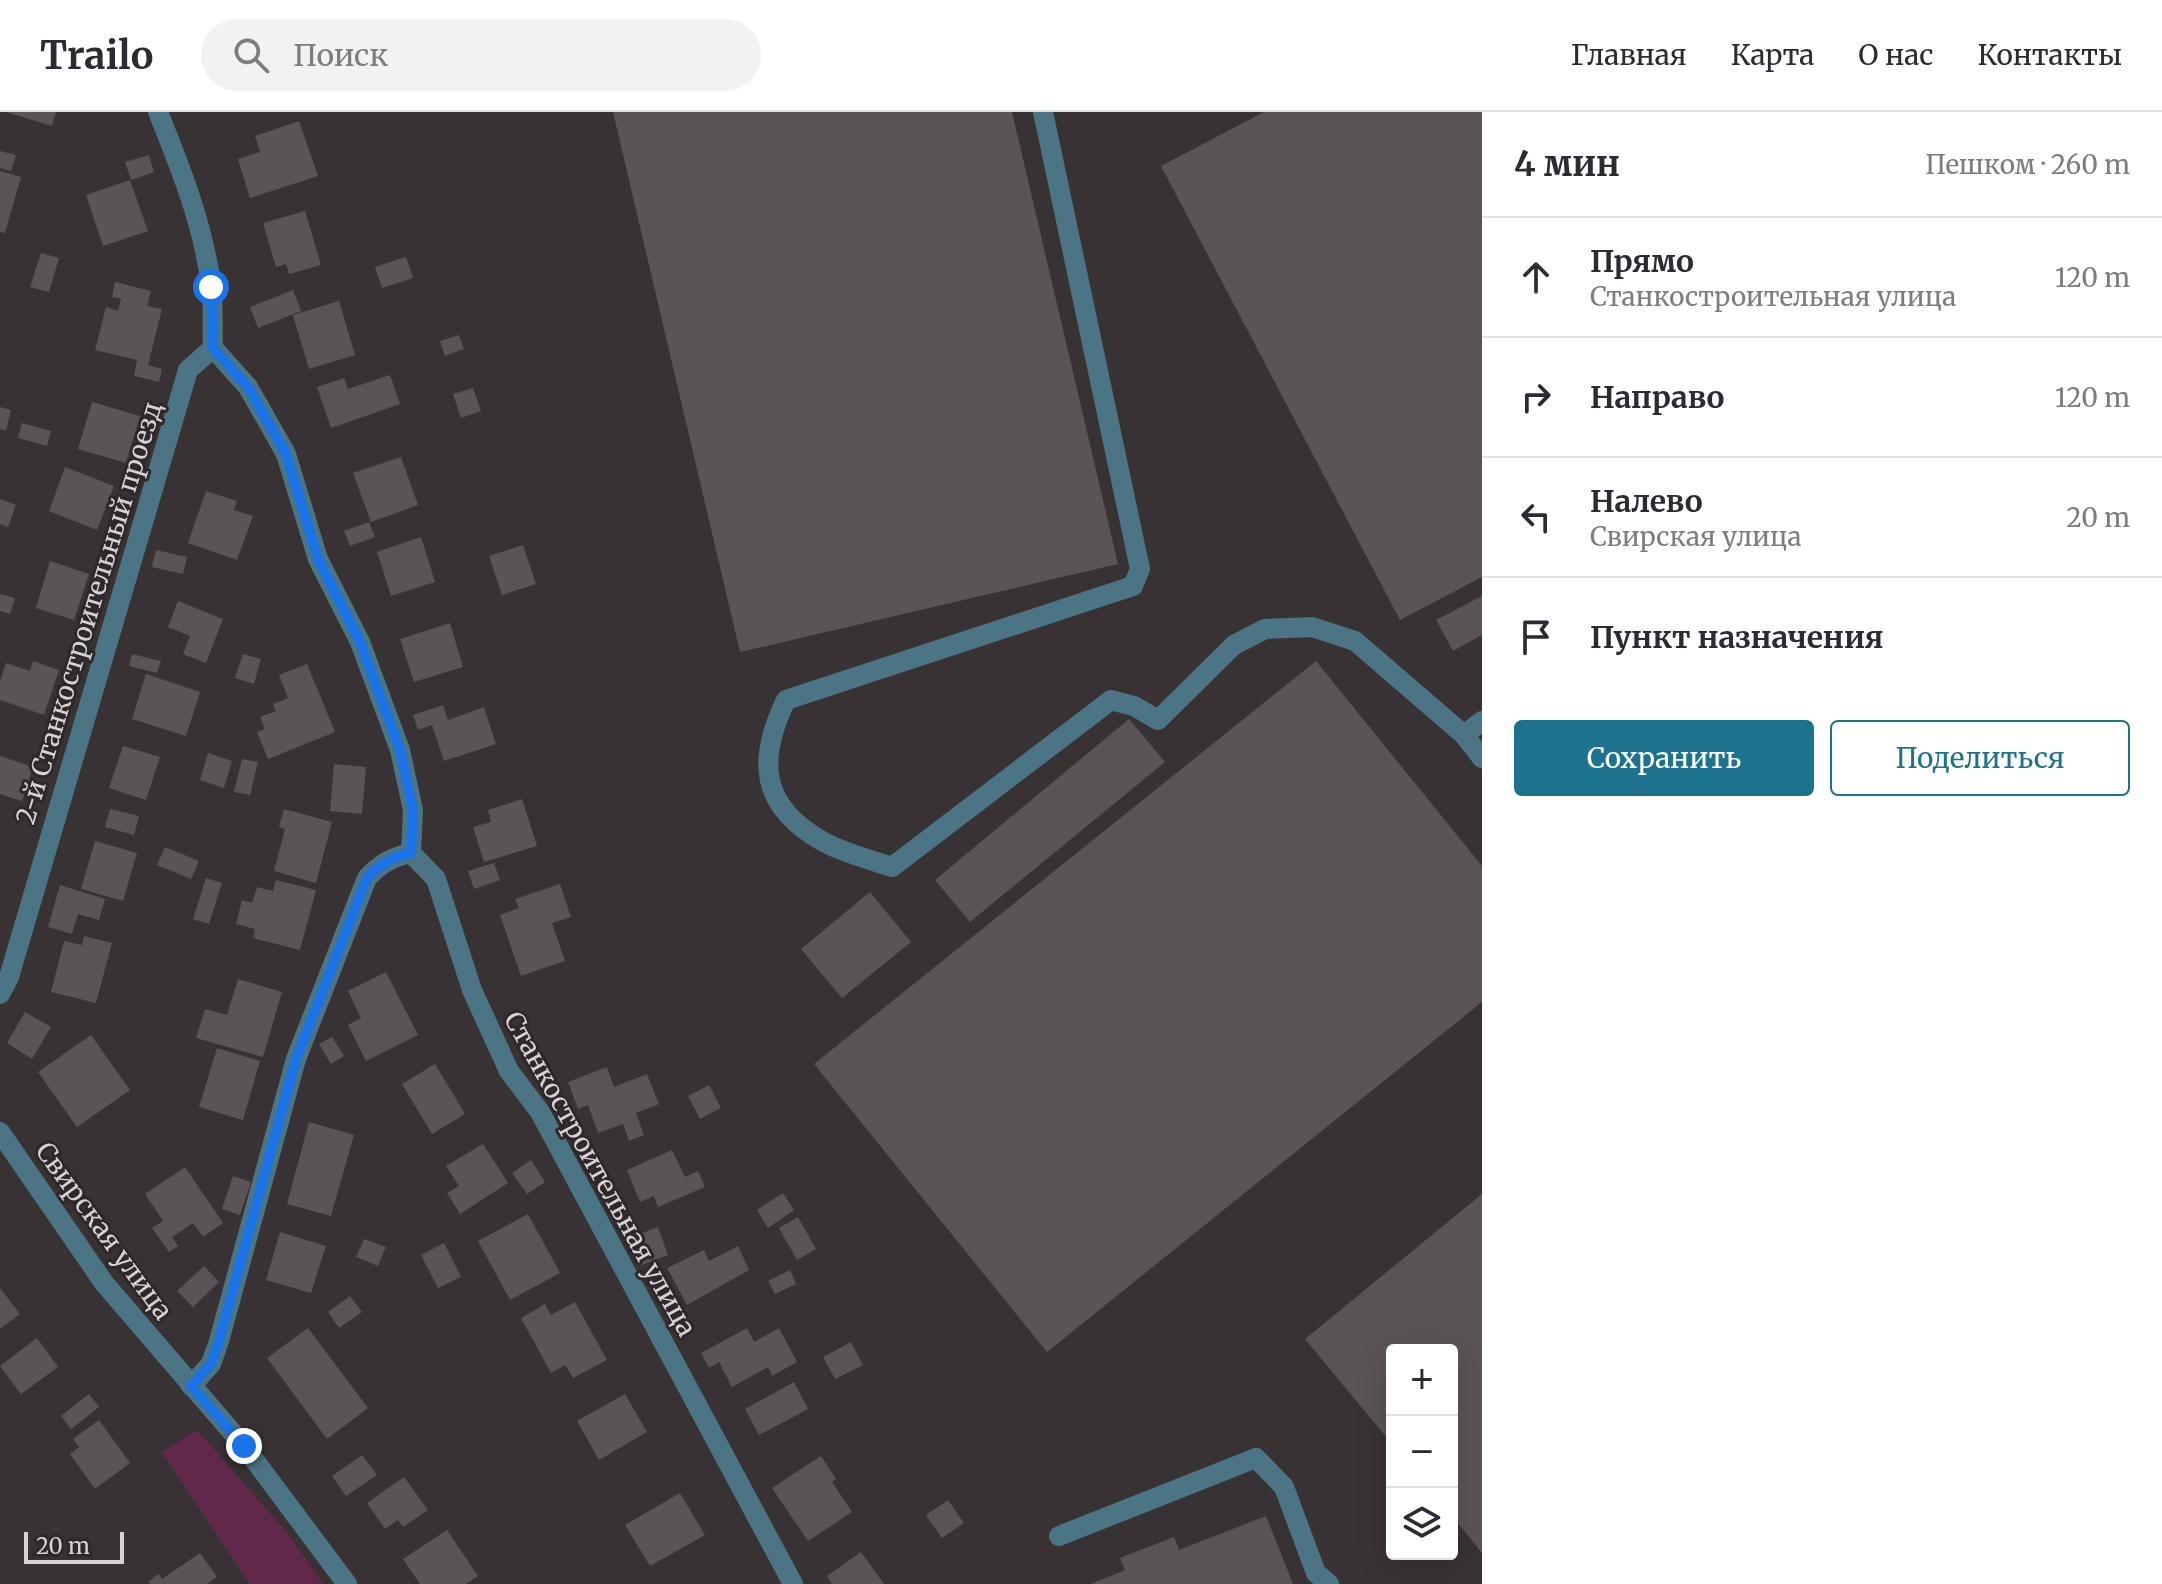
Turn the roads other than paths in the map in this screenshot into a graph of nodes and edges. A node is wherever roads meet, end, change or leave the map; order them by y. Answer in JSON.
{"nodes":[{"id":1,"x":158,"y":112,"type":"edge"},
{"id":2,"x":1043,"y":112,"type":"edge"},
{"id":3,"x":213,"y":348,"type":"junction"},
{"id":4,"x":1482,"y":721,"type":"edge"},
{"id":5,"x":1464,"y":735,"type":"junction"},
{"id":6,"x":1482,"y":758,"type":"edge"},
{"id":7,"x":411,"y":853,"type":"junction"},
{"id":8,"x":0,"y":994,"type":"edge"},
{"id":9,"x":0,"y":1132,"type":"edge"},
{"id":10,"x":191,"y":1386,"type":"junction"},
{"id":11,"x":1059,"y":1536,"type":"dead end"},
{"id":12,"x":347,"y":1584,"type":"edge"},
{"id":13,"x":793,"y":1584,"type":"edge"},
{"id":14,"x":1329,"y":1584,"type":"edge"}],
"edges":[{"from":1,"to":3,"type":"street"},
{"from":2,"to":5,"type":"street"},
{"from":3,"to":7,"type":"street"},
{"from":3,"to":8,"type":"street","name":"2-й Станкостроительный проезд"},
{"from":4,"to":5,"type":"street"},
{"from":5,"to":6,"type":"street"},
{"from":7,"to":10,"type":"street"},
{"from":7,"to":13,"type":"street","name":"Станкостроительная улица"},
{"from":9,"to":10,"type":"street","name":"Свирская улица"},
{"from":10,"to":12,"type":"street","name":"Свирская улица"},
{"from":11,"to":14,"type":"street"}]}
